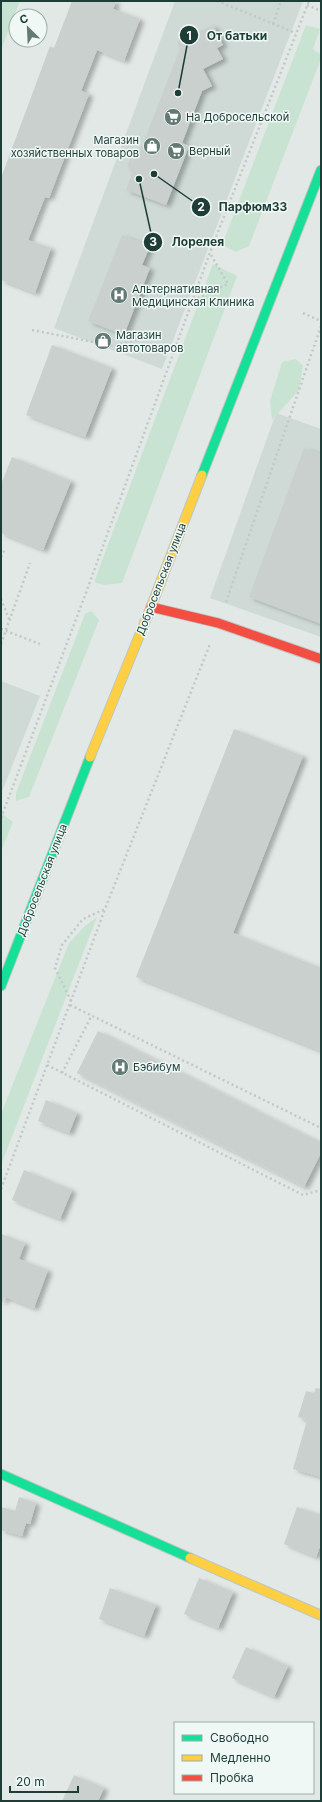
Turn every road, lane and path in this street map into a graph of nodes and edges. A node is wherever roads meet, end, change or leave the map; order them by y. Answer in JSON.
{"nodes":[{"id":1,"x":217,"y":1,"type":"edge"},
{"id":2,"x":281,"y":1,"type":"edge"},
{"id":3,"x":308,"y":1,"type":"edge"},
{"id":4,"x":307,"y":5,"type":"junction"},
{"id":5,"x":321,"y":11,"type":"edge"},
{"id":6,"x":273,"y":24,"type":"junction"},
{"id":7,"x":296,"y":33,"type":"junction"},
{"id":8,"x":321,"y":170,"type":"edge"},
{"id":9,"x":210,"y":253,"type":"junction"},
{"id":10,"x":193,"y":300,"type":"junction"},
{"id":11,"x":303,"y":313,"type":"dead end"},
{"id":12,"x":321,"y":321,"type":"edge"},
{"id":13,"x":32,"y":330,"type":"dead end"},
{"id":14,"x":151,"y":335,"type":"dead end"},
{"id":15,"x":5,"y":549,"type":"dead end"},
{"id":16,"x":1,"y":557,"type":"edge"},
{"id":17,"x":30,"y":563,"type":"dead end"},
{"id":18,"x":1,"y":599,"type":"edge"},
{"id":19,"x":151,"y":607,"type":"junction"},
{"id":20,"x":9,"y":620,"type":"junction"},
{"id":21,"x":1,"y":629,"type":"edge"},
{"id":22,"x":6,"y":631,"type":"junction"},
{"id":23,"x":3,"y":637,"type":"edge"},
{"id":24,"x":1,"y":644,"type":"edge"},
{"id":25,"x":40,"y":644,"type":"dead end"},
{"id":26,"x":321,"y":659,"type":"edge"},
{"id":27,"x":1,"y":818,"type":"edge"},
{"id":28,"x":106,"y":909,"type":"dead end"},
{"id":29,"x":62,"y":945,"type":"dead end"},
{"id":30,"x":1,"y":986,"type":"edge"},
{"id":31,"x":71,"y":1001,"type":"junction"},
{"id":32,"x":70,"y":1005,"type":"junction"},
{"id":33,"x":92,"y":1015,"type":"junction"},
{"id":34,"x":47,"y":1065,"type":"junction"},
{"id":35,"x":62,"y":1072,"type":"junction"},
{"id":36,"x":321,"y":1128,"type":"edge"},
{"id":37,"x":1,"y":1189,"type":"edge"},
{"id":38,"x":321,"y":1190,"type":"edge"},
{"id":39,"x":1,"y":1474,"type":"edge"},
{"id":40,"x":321,"y":1614,"type":"edge"}],
"edges":[{"from":1,"to":6,"type":"path"},
{"from":2,"to":6,"type":"path"},
{"from":3,"to":4,"type":"path"},
{"from":4,"to":5,"type":"path"},
{"from":4,"to":7,"type":"path"},
{"from":6,"to":7,"type":"path"},
{"from":7,"to":9,"type":"path"},
{"from":8,"to":19,"type":"main road","name":"Добросельская улица"},
{"from":9,"to":10,"type":"path"},
{"from":9,"to":10,"type":"path"},
{"from":10,"to":27,"type":"path"},
{"from":11,"to":12,"type":"path"},
{"from":13,"to":14,"type":"path"},
{"from":15,"to":16,"type":"path"},
{"from":17,"to":20,"type":"path"},
{"from":18,"to":20,"type":"path"},
{"from":19,"to":26,"type":"main road"},
{"from":19,"to":30,"type":"main road","name":"Добросельская улица"},
{"from":20,"to":22,"type":"path"},
{"from":21,"to":22,"type":"path"},
{"from":22,"to":23,"type":"path"},
{"from":22,"to":25,"type":"path"},
{"from":23,"to":24,"type":"path"},
{"from":28,"to":31,"type":"path"},
{"from":29,"to":31,"type":"path"},
{"from":31,"to":32,"type":"path"},
{"from":32,"to":33,"type":"path"},
{"from":32,"to":34,"type":"path"},
{"from":33,"to":35,"type":"path"},
{"from":33,"to":36,"type":"path"},
{"from":34,"to":35,"type":"path"},
{"from":34,"to":37,"type":"path"},
{"from":35,"to":38,"type":"path"},
{"from":39,"to":40,"type":"main road"}]}
